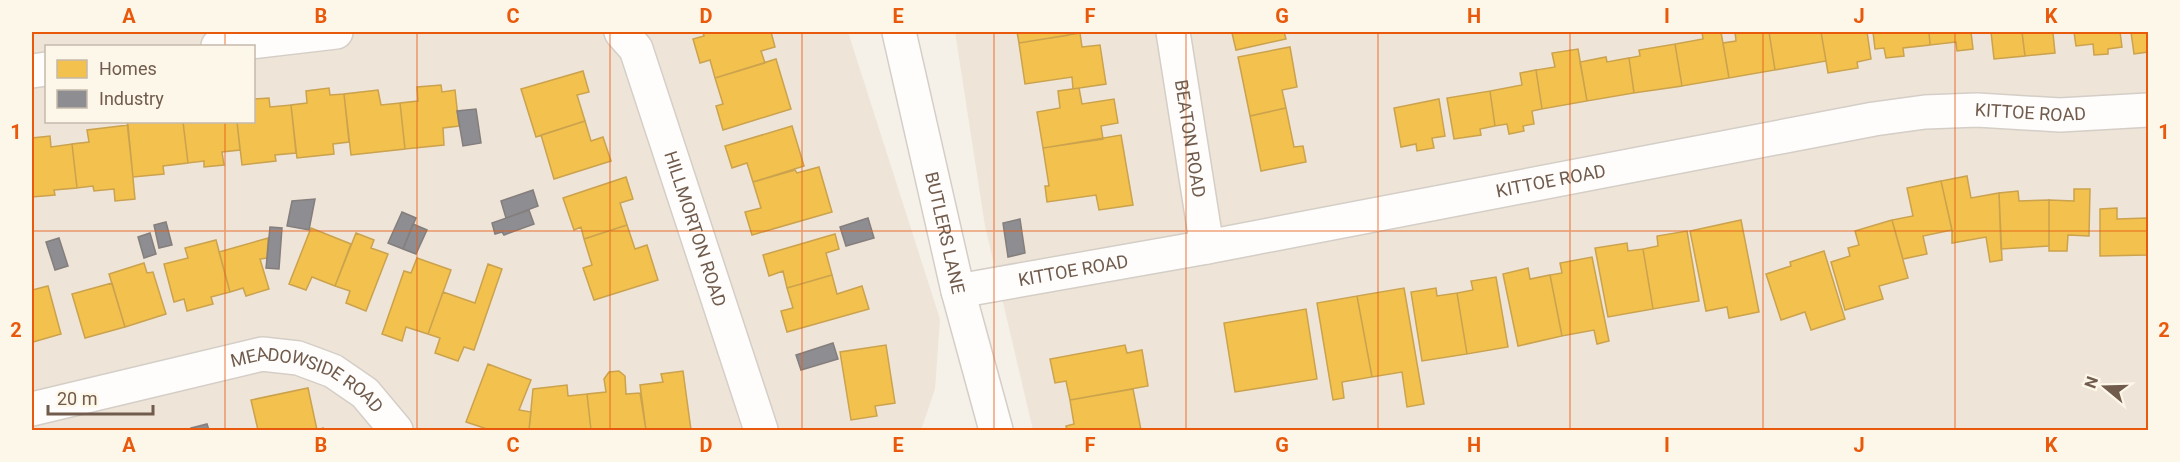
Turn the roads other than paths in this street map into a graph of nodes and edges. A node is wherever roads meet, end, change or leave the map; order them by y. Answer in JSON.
{"nodes":[{"id":1,"x":336,"y":32,"type":"edge"},
{"id":2,"x":621,"y":32,"type":"edge"},
{"id":3,"x":899,"y":32,"type":"edge"},
{"id":4,"x":1173,"y":32,"type":"edge"},
{"id":5,"x":226,"y":45,"type":"edge"},
{"id":6,"x":2148,"y":110,"type":"edge"},
{"id":7,"x":1207,"y":247,"type":"junction"},
{"id":8,"x":958,"y":291,"type":"junction"},
{"id":9,"x":32,"y":409,"type":"edge"},
{"id":10,"x":396,"y":430,"type":"edge"},
{"id":11,"x":761,"y":430,"type":"edge"},
{"id":12,"x":996,"y":430,"type":"edge"}],
"edges":[{"from":1,"to":5,"type":"street"},
{"from":2,"to":11,"type":"street","name":"HILLMORTON ROAD"},
{"from":3,"to":8,"type":"street","name":"BUTLERS LANE"},
{"from":4,"to":7,"type":"street","name":"BEATON ROAD"},
{"from":6,"to":7,"type":"street","name":"KITTOE ROAD"},
{"from":7,"to":8,"type":"street","name":"KITTOE ROAD"},
{"from":8,"to":12,"type":"street","name":"BUTLERS LANE"},
{"from":9,"to":10,"type":"street","name":"MEADOWSIDE ROAD"}]}
